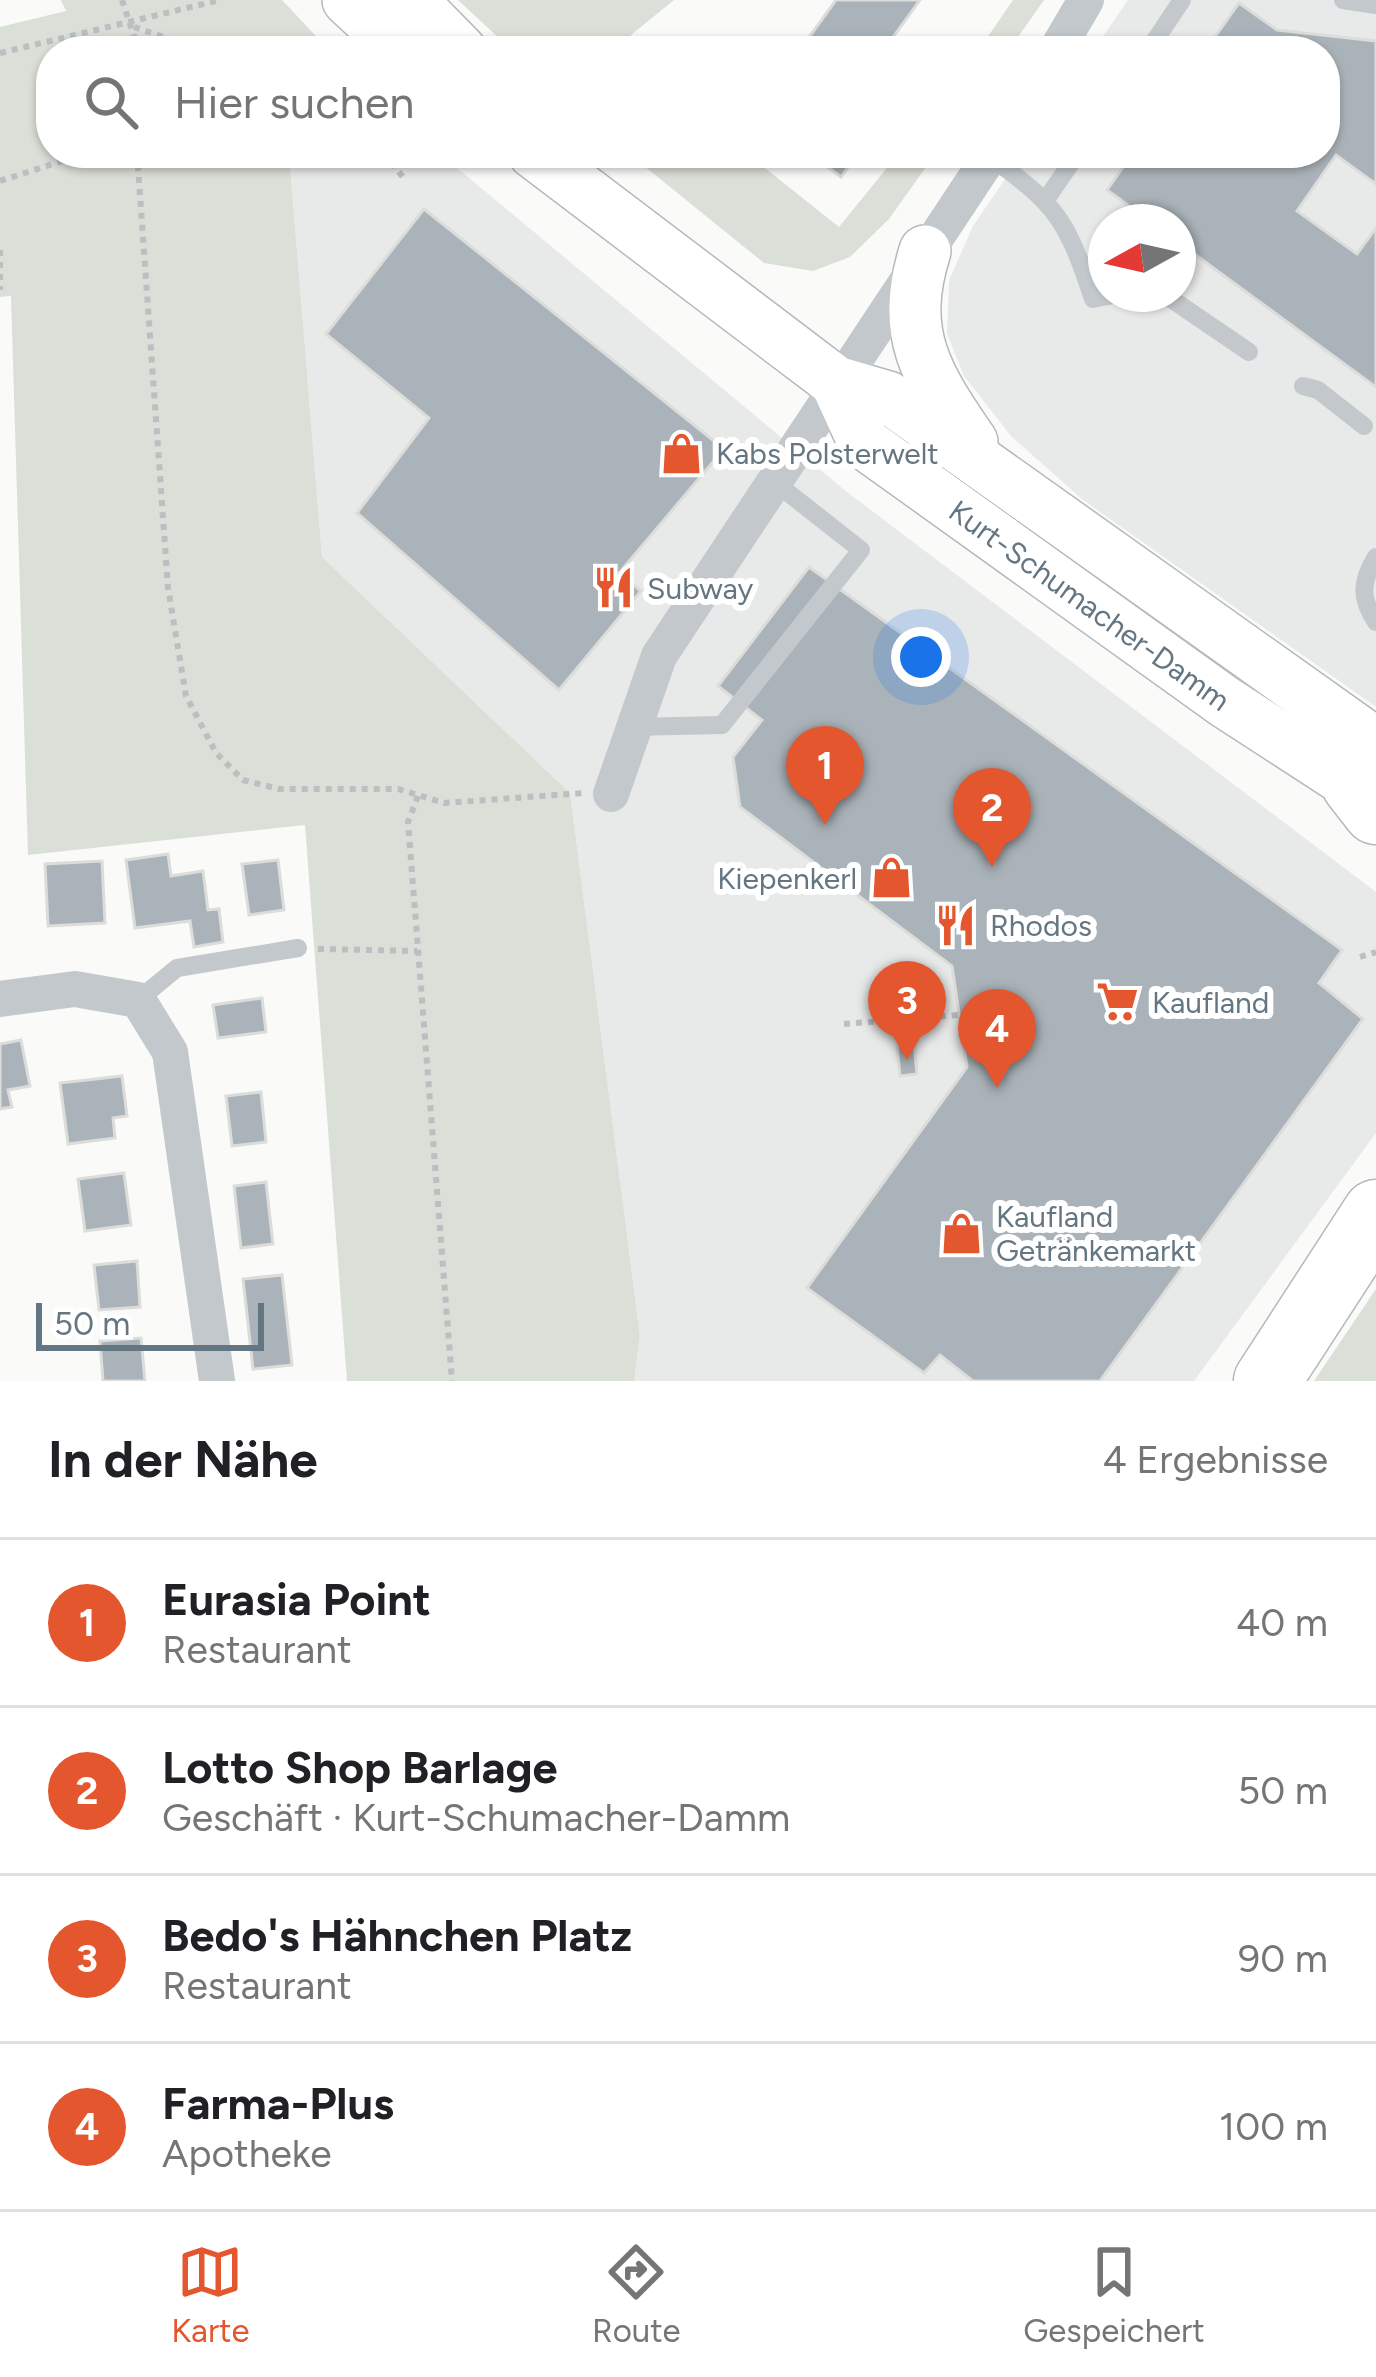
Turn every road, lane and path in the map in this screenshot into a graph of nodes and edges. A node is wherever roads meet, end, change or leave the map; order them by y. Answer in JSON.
{"nodes":[{"id":1,"x":122,"y":0,"type":"edge"},
{"id":2,"x":220,"y":0,"type":"edge"},
{"id":3,"x":348,"y":0,"type":"edge"},
{"id":4,"x":411,"y":0,"type":"edge"},
{"id":5,"x":1086,"y":0,"type":"edge"},
{"id":6,"x":1183,"y":0,"type":"edge"},
{"id":7,"x":1343,"y":0,"type":"edge"},
{"id":8,"x":1376,"y":5,"type":"edge"},
{"id":9,"x":130,"y":26,"type":"junction"},
{"id":10,"x":82,"y":36,"type":"edge"},
{"id":11,"x":134,"y":36,"type":"edge"},
{"id":12,"x":160,"y":36,"type":"edge"},
{"id":13,"x":387,"y":36,"type":"edge"},
{"id":14,"x":446,"y":36,"type":"edge"},
{"id":15,"x":1065,"y":36,"type":"edge"},
{"id":16,"x":1158,"y":36,"type":"edge"},
{"id":17,"x":36,"y":46,"type":"edge"},
{"id":18,"x":0,"y":53,"type":"edge"},
{"id":19,"x":40,"y":168,"type":"edge"},
{"id":20,"x":138,"y":168,"type":"edge"},
{"id":21,"x":396,"y":168,"type":"edge"},
{"id":22,"x":558,"y":168,"type":"edge"},
{"id":23,"x":982,"y":168,"type":"edge"},
{"id":24,"x":1008,"y":168,"type":"edge"},
{"id":25,"x":1068,"y":168,"type":"edge"},
{"id":26,"x":0,"y":181,"type":"edge"},
{"id":27,"x":406,"y":181,"type":"dead end"},
{"id":28,"x":1047,"y":198,"type":"junction"},
{"id":29,"x":0,"y":250,"type":"edge"},
{"id":30,"x":926,"y":251,"type":"junction"},
{"id":31,"x":1088,"y":284,"type":"edge"},
{"id":32,"x":0,"y":290,"type":"edge"},
{"id":33,"x":1190,"y":312,"type":"edge"},
{"id":34,"x":1249,"y":352,"type":"dead end"},
{"id":35,"x":836,"y":382,"type":"junction"},
{"id":36,"x":1303,"y":386,"type":"dead end"},
{"id":37,"x":1364,"y":426,"type":"dead end"},
{"id":38,"x":992,"y":472,"type":"junction"},
{"id":39,"x":777,"y":484,"type":"junction"},
{"id":40,"x":1375,"y":561,"type":"edge"},
{"id":41,"x":1376,"y":622,"type":"edge"},
{"id":42,"x":631,"y":727,"type":"junction"},
{"id":43,"x":1371,"y":784,"type":"edge"},
{"id":44,"x":611,"y":794,"type":"joint"},
{"id":45,"x":418,"y":796,"type":"junction"},
{"id":46,"x":298,"y":948,"type":"joint"},
{"id":47,"x":417,"y":951,"type":"junction"},
{"id":48,"x":1376,"y":952,"type":"edge"},
{"id":49,"x":1360,"y":957,"type":"dead end"},
{"id":50,"x":0,"y":998,"type":"edge"},
{"id":51,"x":139,"y":1000,"type":"junction"},
{"id":52,"x":959,"y":1015,"type":"dead end"},
{"id":53,"x":844,"y":1024,"type":"dead end"},
{"id":54,"x":1376,"y":1213,"type":"edge"},
{"id":55,"x":217,"y":1381,"type":"edge"},
{"id":56,"x":452,"y":1381,"type":"edge"},
{"id":57,"x":1267,"y":1381,"type":"edge"}],
"edges":[{"from":1,"to":9,"type":"path"},
{"from":2,"to":9,"type":"path"},
{"from":3,"to":13,"type":"main road"},
{"from":4,"to":14,"type":"main road"},
{"from":5,"to":15,"type":"street"},
{"from":6,"to":16,"type":"lane"},
{"from":7,"to":8,"type":"lane"},
{"from":9,"to":10,"type":"path"},
{"from":9,"to":11,"type":"path"},
{"from":9,"to":12,"type":"path"},
{"from":17,"to":18,"type":"path"},
{"from":19,"to":26,"type":"path"},
{"from":20,"to":45,"type":"path"},
{"from":21,"to":27,"type":"path"},
{"from":22,"to":35,"type":"main road","name":"Kurt-Schumacher-Damm"},
{"from":23,"to":30,"type":"street"},
{"from":24,"to":28,"type":"lane"},
{"from":25,"to":28,"type":"lane"},
{"from":28,"to":31,"type":"lane"},
{"from":29,"to":32,"type":"path"},
{"from":30,"to":35,"type":"street"},
{"from":30,"to":38,"type":"main road"},
{"from":33,"to":34,"type":"lane"},
{"from":35,"to":38,"type":"main road","name":"Kurt-Schumacher-Damm"},
{"from":35,"to":39,"type":"street"},
{"from":35,"to":43,"type":"main road","name":"Kurt-Schumacher-Damm"},
{"from":36,"to":37,"type":"lane"},
{"from":38,"to":43,"type":"main road","name":"Kurt-Schumacher-Damm"},
{"from":39,"to":42,"type":"street"},
{"from":39,"to":42,"type":"lane"},
{"from":40,"to":41,"type":"lane"},
{"from":42,"to":44,"type":"street"},
{"from":44,"to":45,"type":"path"},
{"from":45,"to":47,"type":"path"},
{"from":46,"to":47,"type":"path"},
{"from":46,"to":51,"type":"lane"},
{"from":47,"to":56,"type":"path"},
{"from":48,"to":49,"type":"path"},
{"from":50,"to":51,"type":"street"},
{"from":51,"to":55,"type":"street"},
{"from":52,"to":53,"type":"path"},
{"from":54,"to":57,"type":"highway"}]}
